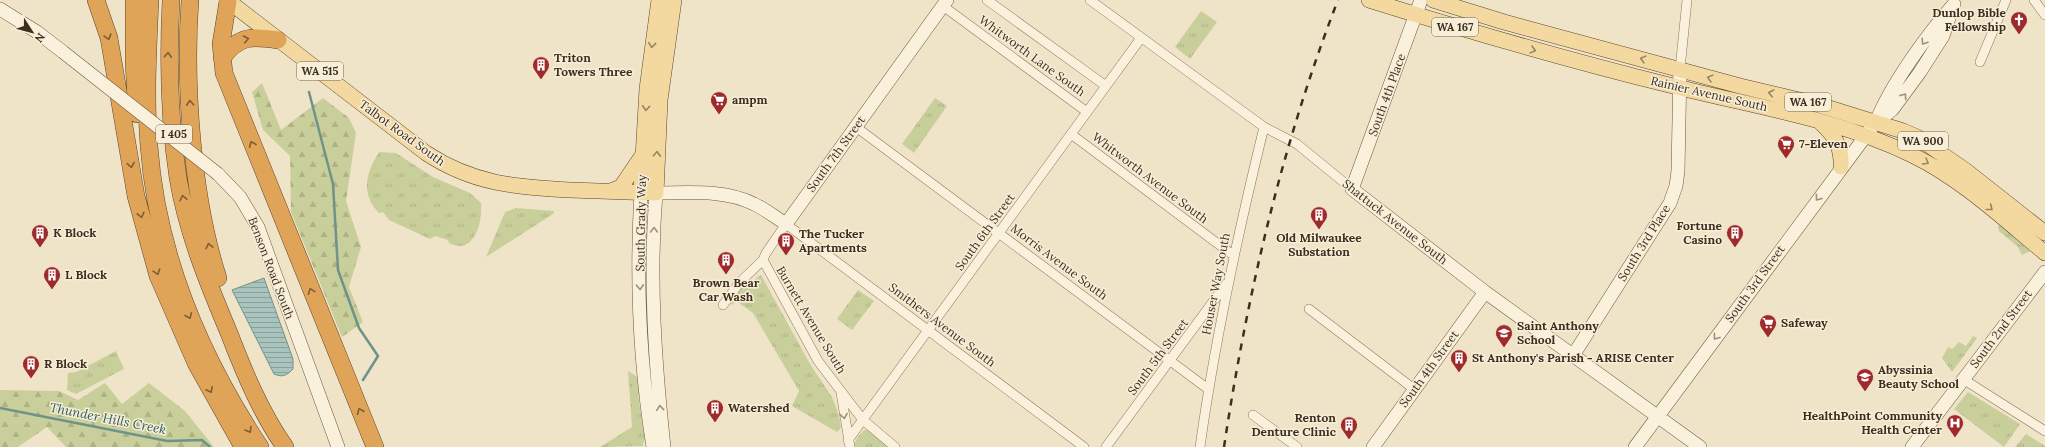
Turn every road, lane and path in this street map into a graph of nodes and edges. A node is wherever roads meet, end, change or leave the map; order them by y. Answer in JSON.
{"nodes":[{"id":1,"x":96,"y":0,"type":"edge"},
{"id":2,"x":134,"y":0,"type":"edge"},
{"id":3,"x":150,"y":0,"type":"edge"},
{"id":4,"x":228,"y":0,"type":"edge"},
{"id":5,"x":659,"y":0,"type":"edge"},
{"id":6,"x":668,"y":0,"type":"edge"},
{"id":7,"x":674,"y":0,"type":"edge"},
{"id":8,"x":987,"y":0,"type":"edge"},
{"id":9,"x":1090,"y":0,"type":"edge"},
{"id":10,"x":1369,"y":0,"type":"edge"},
{"id":11,"x":1421,"y":0,"type":"edge"},
{"id":12,"x":1433,"y":0,"type":"edge"},
{"id":13,"x":1687,"y":0,"type":"edge"},
{"id":14,"x":2006,"y":0,"type":"edge"},
{"id":15,"x":2034,"y":0,"type":"edge"},
{"id":16,"x":171,"y":2,"type":"edge"},
{"id":17,"x":1954,"y":2,"type":"edge"},
{"id":18,"x":945,"y":3,"type":"edge"},
{"id":19,"x":190,"y":5,"type":"edge"},
{"id":20,"x":0,"y":9,"type":"edge"},
{"id":21,"x":1416,"y":14,"type":"junction"},
{"id":22,"x":2045,"y":15,"type":"edge"},
{"id":23,"x":670,"y":31,"type":"junction"},
{"id":24,"x":1141,"y":38,"type":"junction"},
{"id":25,"x":278,"y":40,"type":"junction"},
{"id":26,"x":222,"y":58,"type":"junction"},
{"id":27,"x":1980,"y":62,"type":"dead end"},
{"id":28,"x":1680,"y":69,"type":"junction"},
{"id":29,"x":648,"y":84,"type":"junction"},
{"id":30,"x":1106,"y":86,"type":"junction"},
{"id":31,"x":1680,"y":88,"type":"junction"},
{"id":32,"x":661,"y":94,"type":"junction"},
{"id":33,"x":1087,"y":112,"type":"junction"},
{"id":34,"x":1820,"y":122,"type":"junction"},
{"id":35,"x":1876,"y":122,"type":"junction"},
{"id":36,"x":856,"y":127,"type":"junction"},
{"id":37,"x":1264,"y":127,"type":"junction"},
{"id":38,"x":1071,"y":134,"type":"junction"},
{"id":39,"x":1864,"y":136,"type":"junction"},
{"id":40,"x":643,"y":154,"type":"junction"},
{"id":41,"x":1841,"y":167,"type":"junction"},
{"id":42,"x":153,"y":184,"type":"junction"},
{"id":43,"x":1352,"y":189,"type":"junction"},
{"id":44,"x":610,"y":192,"type":"junction"},
{"id":45,"x":648,"y":193,"type":"junction"},
{"id":46,"x":802,"y":201,"type":"junction"},
{"id":47,"x":768,"y":212,"type":"junction"},
{"id":48,"x":786,"y":224,"type":"junction"},
{"id":49,"x":1000,"y":232,"type":"junction"},
{"id":50,"x":2045,"y":233,"type":"edge"},
{"id":51,"x":2045,"y":253,"type":"edge"},
{"id":52,"x":1233,"y":255,"type":"junction"},
{"id":53,"x":763,"y":260,"type":"junction"},
{"id":54,"x":2045,"y":272,"type":"edge"},
{"id":55,"x":1228,"y":282,"type":"junction"},
{"id":56,"x":1482,"y":297,"type":"junction"},
{"id":57,"x":723,"y":305,"type":"dead end"},
{"id":58,"x":1309,"y":309,"type":"dead end"},
{"id":59,"x":928,"y":330,"type":"junction"},
{"id":60,"x":1574,"y":354,"type":"junction"},
{"id":61,"x":1171,"y":360,"type":"junction"},
{"id":62,"x":1963,"y":379,"type":"junction"},
{"id":63,"x":1208,"y":389,"type":"junction"},
{"id":64,"x":1414,"y":389,"type":"junction"},
{"id":65,"x":841,"y":392,"type":"junction"},
{"id":66,"x":1253,"y":415,"type":"dead end"},
{"id":67,"x":266,"y":416,"type":"junction"},
{"id":68,"x":1658,"y":416,"type":"junction"},
{"id":69,"x":863,"y":420,"type":"junction"},
{"id":70,"x":1929,"y":425,"type":"junction"},
{"id":71,"x":2045,"y":431,"type":"edge"},
{"id":72,"x":849,"y":443,"type":"edge"},
{"id":73,"x":243,"y":447,"type":"edge"},
{"id":74,"x":260,"y":447,"type":"edge"},
{"id":75,"x":285,"y":447,"type":"edge"},
{"id":76,"x":338,"y":447,"type":"edge"},
{"id":77,"x":375,"y":447,"type":"edge"},
{"id":78,"x":653,"y":447,"type":"edge"},
{"id":79,"x":664,"y":447,"type":"edge"},
{"id":80,"x":895,"y":447,"type":"edge"},
{"id":81,"x":1084,"y":447,"type":"edge"},
{"id":82,"x":1106,"y":447,"type":"edge"},
{"id":83,"x":1200,"y":447,"type":"edge"},
{"id":84,"x":1297,"y":447,"type":"edge"},
{"id":85,"x":1373,"y":447,"type":"edge"},
{"id":86,"x":1635,"y":447,"type":"edge"},
{"id":87,"x":1700,"y":447,"type":"edge"},
{"id":88,"x":1907,"y":447,"type":"edge"},
{"id":89,"x":1912,"y":447,"type":"edge"}],
"edges":[{"from":1,"to":73,"type":"highway","one_way":true},
{"from":2,"to":42,"type":"highway"},
{"from":3,"to":42,"type":"highway","number":"I 405"},
{"from":4,"to":25,"type":"main road","name":"Talbot Road South","number":"WA 515"},
{"from":4,"to":26,"type":"highway"},
{"from":5,"to":29,"type":"main road","name":"South Grady Way","one_way":true},
{"from":6,"to":23,"type":"main road"},
{"from":7,"to":23,"type":"main road","name":"South Grady Way"},
{"from":8,"to":30,"type":"street"},
{"from":9,"to":24,"type":"street","name":"Shattuck Avenue South"},
{"from":10,"to":21,"type":"main road","name":"Rainier Avenue South","number":"WA 167"},
{"from":11,"to":21,"type":"street","name":"South 4th Place"},
{"from":28,"to":12,"type":"main road","name":"Rainier Avenue South","number":"WA 167","one_way":true},
{"from":13,"to":28,"type":"street","name":"South 3rd Place"},
{"from":14,"to":27,"type":"street"},
{"from":15,"to":22,"type":"street"},
{"from":67,"to":16,"type":"highway","number":"I 405","one_way":true},
{"from":17,"to":35,"type":"street","name":"South 3rd Street"},
{"from":18,"to":33,"type":"street","name":"Whitworth Lane South"},
{"from":18,"to":36,"type":"street","name":"South 7th Street"},
{"from":67,"to":19,"type":"highway","one_way":true},
{"from":20,"to":76,"type":"street","name":"Benson Road South","bridge":true},
{"from":21,"to":31,"type":"main road","name":"Rainier Avenue South","number":"WA 167","one_way":true},
{"from":21,"to":43,"type":"street","name":"South 4th Place"},
{"from":23,"to":32,"type":"main road","name":"South Grady Way"},
{"from":24,"to":30,"type":"street","name":"South 6th Street"},
{"from":24,"to":37,"type":"street","name":"Shattuck Avenue South"},
{"from":26,"to":25,"type":"highway","one_way":true},
{"from":25,"to":44,"type":"main road","name":"Talbot Road South","number":"WA 515"},
{"from":77,"to":26,"type":"highway","one_way":true},
{"from":28,"to":31,"type":"street","name":"South 3rd Place"},
{"from":35,"to":28,"type":"main road","name":"Rainier Avenue South","number":"WA 167","one_way":true},
{"from":29,"to":32,"type":"main road"},
{"from":29,"to":40,"type":"main road","name":"South Grady Way","one_way":true},
{"from":30,"to":33,"type":"street","name":"South 6th Street"},
{"from":31,"to":34,"type":"main road","name":"Rainier Avenue South","number":"WA 167"},
{"from":31,"to":60,"type":"street","name":"South 3rd Place"},
{"from":45,"to":32,"type":"main road","name":"South Grady Way","one_way":true},
{"from":33,"to":38,"type":"street","name":"South 6th Street"},
{"from":34,"to":39,"type":"main road","name":"Rainier Avenue South","number":"WA 167"},
{"from":34,"to":41,"type":"main road"},
{"from":35,"to":39,"type":"street","name":"South 3rd Street"},
{"from":35,"to":50,"type":"main road","name":"Rainier Avenue South","number":"WA 900"},
{"from":36,"to":46,"type":"street","name":"South 7th Street"},
{"from":36,"to":49,"type":"street","name":"Morris Avenue South"},
{"from":37,"to":43,"type":"street","name":"Shattuck Avenue South"},
{"from":37,"to":52,"type":"street","name":"Houser Way South"},
{"from":38,"to":49,"type":"street","name":"South 6th Street"},
{"from":38,"to":52,"type":"street","name":"Whitworth Avenue South"},
{"from":39,"to":41,"type":"street","name":"South 3rd Street"},
{"from":39,"to":51,"type":"main road","name":"Rainier Avenue South","one_way":true},
{"from":40,"to":44,"type":"main road"},
{"from":40,"to":45,"type":"main road","name":"South Grady Way"},
{"from":41,"to":68,"type":"street","name":"South 3rd Street","one_way":true},
{"from":42,"to":74,"type":"highway","number":"I 405","one_way":true},
{"from":43,"to":56,"type":"street","name":"Shattuck Avenue South"},
{"from":44,"to":45,"type":"main road","name":"Talbot Road South","number":"WA 515"},
{"from":45,"to":47,"type":"street"},
{"from":45,"to":78,"type":"street","name":"South Grady Way","one_way":true},
{"from":79,"to":45,"type":"street","name":"South Grady Way","one_way":true},
{"from":46,"to":47,"type":"street"},
{"from":46,"to":48,"type":"street","name":"South 7th Street"},
{"from":47,"to":48,"type":"street"},
{"from":48,"to":53,"type":"street","name":"South 7th Street"},
{"from":48,"to":59,"type":"street","name":"Smithers Avenue South"},
{"from":49,"to":59,"type":"street","name":"South 6th Street"},
{"from":49,"to":61,"type":"street","name":"Morris Avenue South"},
{"from":52,"to":55,"type":"street","name":"Houser Way South"},
{"from":53,"to":57,"type":"street","name":"South 7th Street"},
{"from":53,"to":65,"type":"street","name":"Burnett Avenue South"},
{"from":54,"to":62,"type":"street","name":"South 2nd Street"},
{"from":55,"to":61,"type":"street","name":"South 5th Street"},
{"from":55,"to":63,"type":"street","name":"Houser Way South"},
{"from":56,"to":60,"type":"street","name":"Shattuck Avenue South"},
{"from":56,"to":64,"type":"street","name":"South 4th Street"},
{"from":58,"to":64,"type":"street"},
{"from":59,"to":69,"type":"street","name":"South 6th Street"},
{"from":59,"to":81,"type":"street","name":"Smithers Avenue South"},
{"from":60,"to":68,"type":"street","name":"Shattuck Avenue South"},
{"from":61,"to":63,"type":"street","name":"Morris Avenue South"},
{"from":61,"to":82,"type":"street","name":"South 5th Street"},
{"from":62,"to":70,"type":"street","name":"South 2nd Street"},
{"from":62,"to":71,"type":"street"},
{"from":63,"to":83,"type":"street","name":"Houser Way South"},
{"from":64,"to":85,"type":"street","name":"South 4th Street"},
{"from":65,"to":69,"type":"street","name":"Burnett Avenue South"},
{"from":65,"to":72,"type":"street","name":"Burnett Avenue South","one_way":true},
{"from":66,"to":84,"type":"street"},
{"from":67,"to":75,"type":"highway","number":"I 405"},
{"from":68,"to":86,"type":"street","name":"South 3rd Street"},
{"from":68,"to":87,"type":"street","name":"Shattuck Avenue South"},
{"from":69,"to":72,"type":"street","name":"South 6th Street"},
{"from":69,"to":80,"type":"street","name":"Burnett Avenue South"},
{"from":70,"to":88,"type":"street","name":"South 2nd Street"},
{"from":70,"to":89,"type":"street","name":"South 2nd Street"}]}
